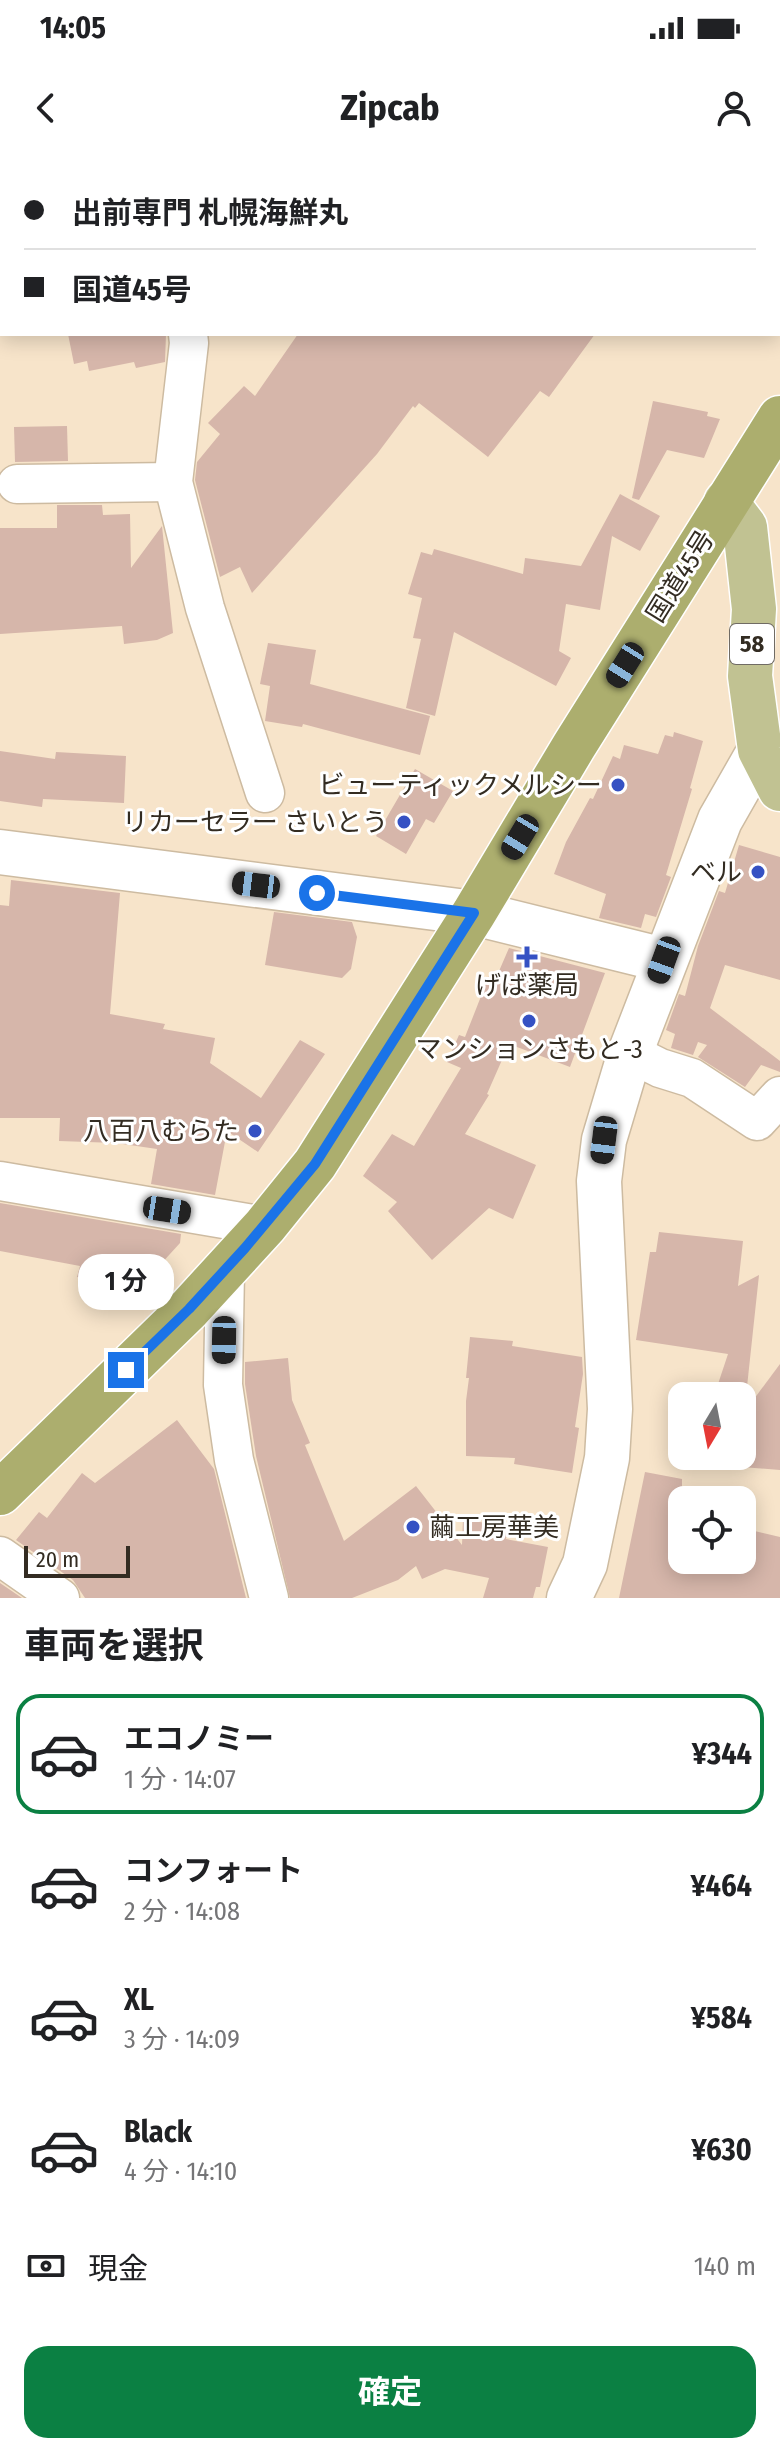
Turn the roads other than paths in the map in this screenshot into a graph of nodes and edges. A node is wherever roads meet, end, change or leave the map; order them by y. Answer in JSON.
{"nodes":[{"id":1,"x":188,"y":336,"type":"edge"},
{"id":2,"x":780,"y":418,"type":"edge"},
{"id":3,"x":173,"y":482,"type":"junction"},
{"id":4,"x":17,"y":484,"type":"dead end"},
{"id":5,"x":726,"y":502,"type":"junction"},
{"id":6,"x":760,"y":750,"type":"junction"},
{"id":7,"x":780,"y":789,"type":"edge"},
{"id":8,"x":265,"y":793,"type":"dead end"},
{"id":9,"x":0,"y":852,"type":"edge"},
{"id":10,"x":474,"y":913,"type":"junction"},
{"id":11,"x":664,"y":960,"type":"junction"},
{"id":12,"x":630,"y":1053,"type":"junction"},
{"id":13,"x":780,"y":1096,"type":"edge"},
{"id":14,"x":0,"y":1181,"type":"edge"},
{"id":15,"x":265,"y":1226,"type":"junction"},
{"id":16,"x":225,"y":1270,"type":"junction"},
{"id":17,"x":0,"y":1493,"type":"edge"},
{"id":18,"x":0,"y":1556,"type":"edge"},
{"id":19,"x":60,"y":1598,"type":"edge"},
{"id":20,"x":269,"y":1598,"type":"edge"},
{"id":21,"x":569,"y":1598,"type":"edge"}],
"edges":[{"from":1,"to":3,"type":"street"},
{"from":2,"to":5,"type":"highway","name":"国道45号"},
{"from":3,"to":4,"type":"street"},
{"from":3,"to":8,"type":"street"},
{"from":5,"to":6,"type":"main road","number":"58"},
{"from":5,"to":10,"type":"highway","name":"国道45号"},
{"from":6,"to":7,"type":"main road","number":"58"},
{"from":6,"to":11,"type":"street"},
{"from":9,"to":10,"type":"street"},
{"from":10,"to":11,"type":"street"},
{"from":10,"to":15,"type":"highway","name":"国道45号"},
{"from":11,"to":12,"type":"street"},
{"from":12,"to":13,"type":"street"},
{"from":12,"to":21,"type":"street"},
{"from":14,"to":15,"type":"street"},
{"from":15,"to":16,"type":"highway","name":"国道45号"},
{"from":16,"to":17,"type":"highway","name":"国道45号"},
{"from":16,"to":20,"type":"street"},
{"from":18,"to":19,"type":"street"}]}
